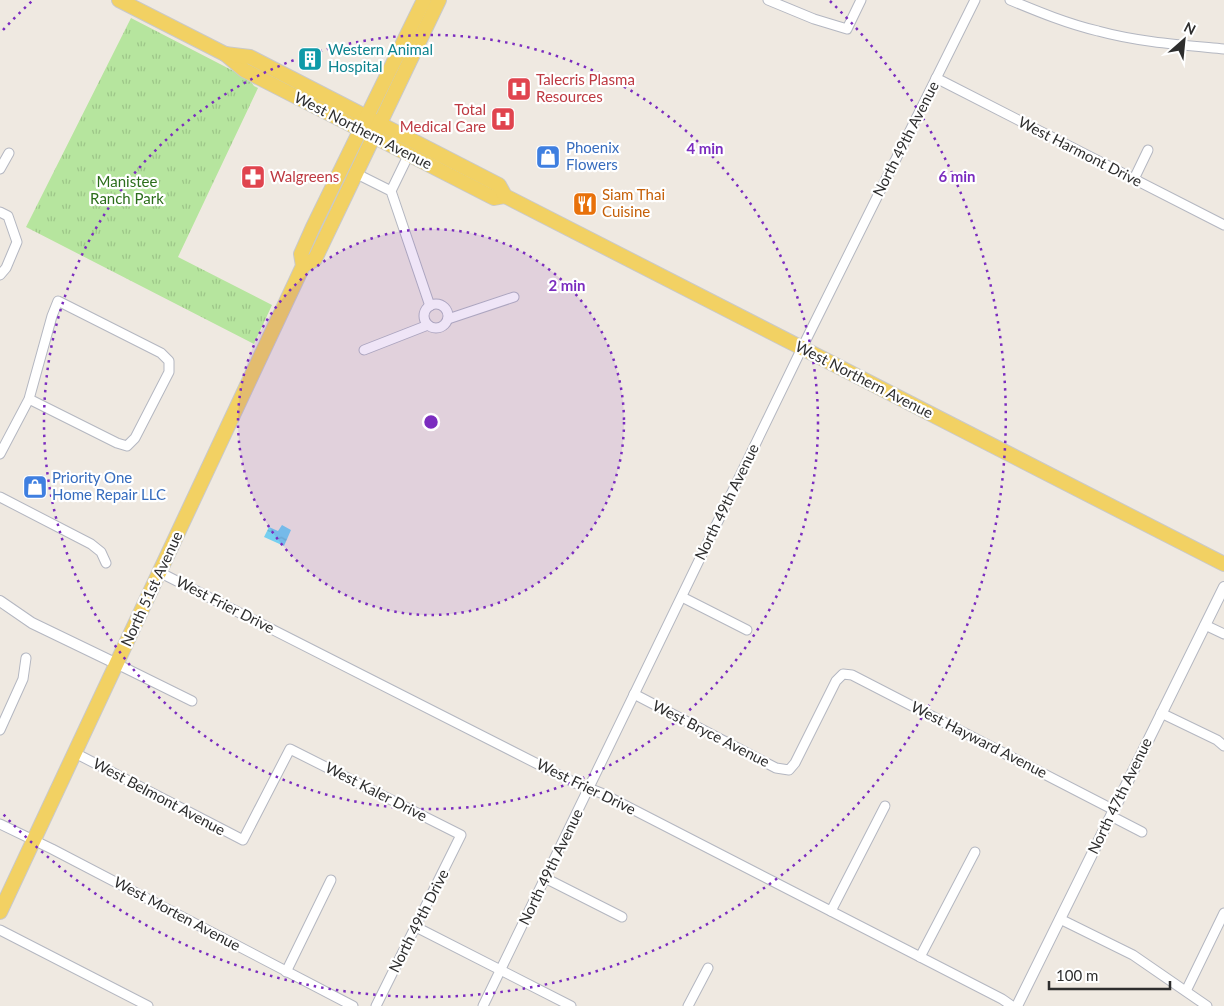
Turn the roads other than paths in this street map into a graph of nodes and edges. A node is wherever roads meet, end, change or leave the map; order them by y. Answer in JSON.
{"nodes":[{"id":1,"x":119,"y":0,"type":"edge"},
{"id":2,"x":424,"y":0,"type":"edge"},
{"id":3,"x":439,"y":0,"type":"edge"},
{"id":4,"x":768,"y":0,"type":"edge"},
{"id":5,"x":861,"y":0,"type":"edge"},
{"id":6,"x":975,"y":0,"type":"edge"},
{"id":7,"x":1010,"y":0,"type":"edge"},
{"id":8,"x":1224,"y":49,"type":"edge"},
{"id":9,"x":225,"y":54,"type":"junction"},
{"id":10,"x":936,"y":78,"type":"junction"},
{"id":11,"x":372,"y":120,"type":"junction"},
{"id":12,"x":360,"y":130,"type":"junction"},
{"id":13,"x":372,"y":136,"type":"junction"},
{"id":14,"x":1148,"y":150,"type":"dead end"},
{"id":15,"x":9,"y":153,"type":"dead end"},
{"id":16,"x":409,"y":154,"type":"junction"},
{"id":17,"x":0,"y":169,"type":"edge"},
{"id":18,"x":355,"y":173,"type":"junction"},
{"id":19,"x":1134,"y":179,"type":"junction"},
{"id":20,"x":391,"y":190,"type":"junction"},
{"id":21,"x":505,"y":196,"type":"junction"},
{"id":22,"x":0,"y":212,"type":"edge"},
{"id":23,"x":1224,"y":225,"type":"edge"},
{"id":24,"x":303,"y":266,"type":"junction"},
{"id":25,"x":0,"y":276,"type":"edge"},
{"id":26,"x":514,"y":297,"type":"dead end"},
{"id":27,"x":430,"y":306,"type":"junction"},
{"id":28,"x":448,"y":319,"type":"junction"},
{"id":29,"x":428,"y":325,"type":"junction"},
{"id":30,"x":802,"y":348,"type":"junction"},
{"id":31,"x":364,"y":350,"type":"dead end"},
{"id":32,"x":29,"y":398,"type":"junction"},
{"id":33,"x":0,"y":454,"type":"edge"},
{"id":34,"x":0,"y":497,"type":"edge"},
{"id":35,"x":106,"y":563,"type":"dead end"},
{"id":36,"x":1224,"y":564,"type":"edge"},
{"id":37,"x":159,"y":572,"type":"junction"},
{"id":38,"x":1224,"y":587,"type":"edge"},
{"id":39,"x":682,"y":597,"type":"junction"},
{"id":40,"x":0,"y":602,"type":"edge"},
{"id":41,"x":1205,"y":625,"type":"junction"},
{"id":42,"x":747,"y":630,"type":"dead end"},
{"id":43,"x":1224,"y":634,"type":"edge"},
{"id":44,"x":26,"y":658,"type":"dead end"},
{"id":45,"x":117,"y":664,"type":"junction"},
{"id":46,"x":843,"y":674,"type":"joint"},
{"id":47,"x":634,"y":694,"type":"junction"},
{"id":48,"x":192,"y":701,"type":"dead end"},
{"id":49,"x":1162,"y":713,"type":"junction"},
{"id":50,"x":0,"y":730,"type":"edge"},
{"id":51,"x":1224,"y":746,"type":"edge"},
{"id":52,"x":75,"y":753,"type":"junction"},
{"id":53,"x":589,"y":788,"type":"junction"},
{"id":54,"x":885,"y":806,"type":"dead end"},
{"id":55,"x":1112,"y":813,"type":"junction"},
{"id":56,"x":0,"y":824,"type":"edge"},
{"id":57,"x":1142,"y":832,"type":"dead end"},
{"id":58,"x":461,"y":836,"type":"joint"},
{"id":59,"x":34,"y":840,"type":"junction"},
{"id":60,"x":243,"y":840,"type":"joint"},
{"id":61,"x":975,"y":852,"type":"dead end"},
{"id":62,"x":545,"y":878,"type":"junction"},
{"id":63,"x":331,"y":880,"type":"dead end"},
{"id":64,"x":831,"y":911,"type":"junction"},
{"id":65,"x":0,"y":912,"type":"edge"},
{"id":66,"x":1224,"y":913,"type":"edge"},
{"id":67,"x":622,"y":917,"type":"dead end"},
{"id":68,"x":1060,"y":919,"type":"junction"},
{"id":69,"x":416,"y":927,"type":"junction"},
{"id":70,"x":0,"y":930,"type":"edge"},
{"id":71,"x":920,"y":957,"type":"junction"},
{"id":72,"x":708,"y":968,"type":"dead end"},
{"id":73,"x":500,"y":970,"type":"junction"},
{"id":74,"x":286,"y":972,"type":"junction"},
{"id":75,"x":1186,"y":991,"type":"junction"},
{"id":76,"x":148,"y":1006,"type":"edge"},
{"id":77,"x":353,"y":1006,"type":"edge"},
{"id":78,"x":376,"y":1006,"type":"edge"},
{"id":79,"x":483,"y":1006,"type":"edge"},
{"id":80,"x":571,"y":1006,"type":"edge"},
{"id":81,"x":688,"y":1006,"type":"edge"},
{"id":82,"x":1012,"y":1006,"type":"edge"},
{"id":83,"x":1017,"y":1006,"type":"edge"},
{"id":84,"x":1207,"y":1006,"type":"edge"}],
"edges":[{"from":1,"to":9,"type":"main road","name":"West Northern Avenue"},
{"from":2,"to":11,"type":"main road","name":"North 51st Avenue"},
{"from":3,"to":11,"type":"main road","name":"North 51st Avenue"},
{"from":4,"to":5,"type":"street"},
{"from":6,"to":10,"type":"street","name":"North 49th Avenue"},
{"from":7,"to":8,"type":"street"},
{"from":9,"to":11,"type":"main road","name":"West Northern Avenue"},
{"from":9,"to":12,"type":"main road","name":"West Northern Avenue"},
{"from":10,"to":19,"type":"street","name":"West Harmont Drive"},
{"from":10,"to":30,"type":"street","name":"North 49th Avenue"},
{"from":11,"to":12,"type":"main road","name":"North 51st Avenue"},
{"from":11,"to":13,"type":"main road","name":"North 51st Avenue"},
{"from":11,"to":21,"type":"main road","name":"West Northern Avenue"},
{"from":12,"to":13,"type":"main road","name":"West Northern Avenue"},
{"from":12,"to":24,"type":"main road","name":"North 51st Avenue"},
{"from":13,"to":16,"type":"main road","name":"West Northern Avenue"},
{"from":13,"to":18,"type":"main road","name":"North 51st Avenue"},
{"from":14,"to":19,"type":"street"},
{"from":15,"to":17,"type":"street"},
{"from":16,"to":20,"type":"street"},
{"from":16,"to":21,"type":"main road","name":"West Northern Avenue"},
{"from":18,"to":20,"type":"street"},
{"from":18,"to":24,"type":"main road","name":"North 51st Avenue"},
{"from":19,"to":23,"type":"street","name":"West Harmont Drive"},
{"from":20,"to":27,"type":"street"},
{"from":21,"to":30,"type":"main road","name":"West Northern Avenue"},
{"from":22,"to":25,"type":"street"},
{"from":24,"to":37,"type":"main road","name":"North 51st Avenue"},
{"from":26,"to":28,"type":"street"},
{"from":27,"to":28,"type":"street"},
{"from":27,"to":29,"type":"street"},
{"from":28,"to":29,"type":"street"},
{"from":29,"to":31,"type":"street"},
{"from":30,"to":36,"type":"main road","name":"West Northern Avenue"},
{"from":30,"to":39,"type":"street","name":"North 49th Avenue"},
{"from":32,"to":32,"type":"street"},
{"from":32,"to":33,"type":"street"},
{"from":34,"to":35,"type":"street"},
{"from":37,"to":45,"type":"main road","name":"North 51st Avenue"},
{"from":37,"to":53,"type":"street","name":"West Frier Drive"},
{"from":38,"to":41,"type":"street","name":"North 47th Avenue"},
{"from":39,"to":42,"type":"street"},
{"from":39,"to":47,"type":"street","name":"North 49th Avenue"},
{"from":40,"to":45,"type":"street"},
{"from":41,"to":43,"type":"street"},
{"from":41,"to":49,"type":"street","name":"North 47th Avenue"},
{"from":44,"to":50,"type":"street"},
{"from":45,"to":48,"type":"street"},
{"from":45,"to":52,"type":"main road","name":"North 51st Avenue"},
{"from":46,"to":47,"type":"street","name":"West Bryce Avenue"},
{"from":46,"to":55,"type":"street","name":"West Hayward Avenue"},
{"from":47,"to":53,"type":"street","name":"North 49th Avenue"},
{"from":49,"to":51,"type":"street"},
{"from":49,"to":55,"type":"street","name":"North 47th Avenue"},
{"from":52,"to":59,"type":"main road","name":"North 51st Avenue"},
{"from":52,"to":60,"type":"street","name":"West Belmont Avenue"},
{"from":53,"to":62,"type":"street","name":"North 49th Avenue"},
{"from":53,"to":64,"type":"street","name":"West Frier Drive"},
{"from":54,"to":64,"type":"street"},
{"from":55,"to":57,"type":"street","name":"West Hayward Avenue"},
{"from":55,"to":68,"type":"street","name":"North 47th Avenue"},
{"from":56,"to":59,"type":"street","name":"West Morten Avenue"},
{"from":58,"to":60,"type":"street","name":"West Kaler Drive"},
{"from":58,"to":69,"type":"street","name":"North 49th Drive"},
{"from":59,"to":65,"type":"main road","name":"North 51st Avenue"},
{"from":59,"to":74,"type":"street","name":"West Morten Avenue"},
{"from":61,"to":71,"type":"street"},
{"from":62,"to":67,"type":"street"},
{"from":62,"to":73,"type":"street","name":"North 49th Avenue"},
{"from":63,"to":74,"type":"street"},
{"from":64,"to":71,"type":"street","name":"West Frier Drive"},
{"from":66,"to":75,"type":"street"},
{"from":68,"to":75,"type":"street"},
{"from":68,"to":83,"type":"street","name":"North 47th Avenue"},
{"from":69,"to":73,"type":"street"},
{"from":69,"to":78,"type":"street","name":"North 49th Drive"},
{"from":70,"to":76,"type":"street"},
{"from":71,"to":82,"type":"street","name":"West Frier Drive"},
{"from":72,"to":81,"type":"street"},
{"from":73,"to":79,"type":"street","name":"North 49th Avenue"},
{"from":73,"to":80,"type":"street"},
{"from":74,"to":77,"type":"street","name":"West Morten Avenue"},
{"from":75,"to":84,"type":"street"}]}
